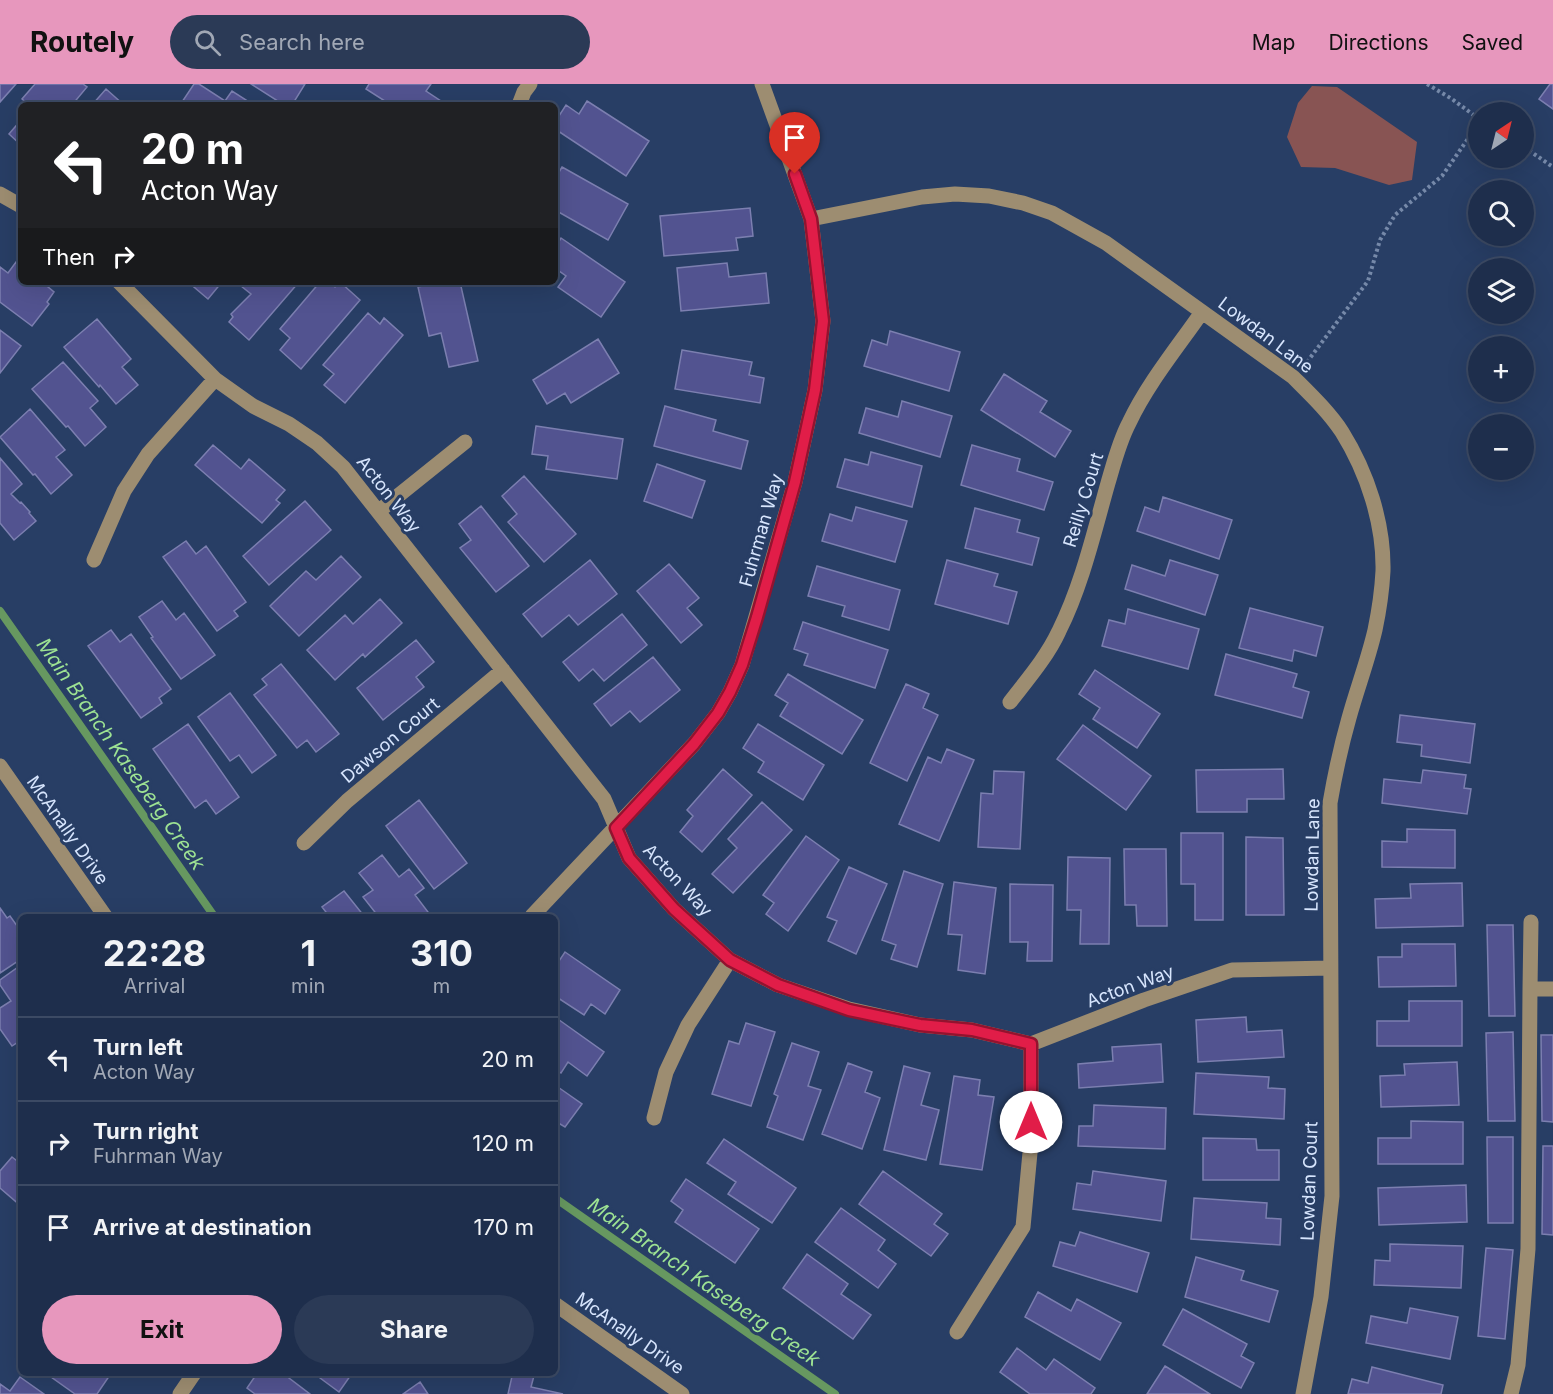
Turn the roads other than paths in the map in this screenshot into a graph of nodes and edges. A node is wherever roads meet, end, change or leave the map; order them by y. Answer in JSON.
{"nodes":[{"id":1,"x":530,"y":84,"type":"edge"},
{"id":2,"x":762,"y":84,"type":"edge"},
{"id":3,"x":520,"y":102,"type":"edge"},
{"id":4,"x":0,"y":194,"type":"edge"},
{"id":5,"x":18,"y":204,"type":"edge"},
{"id":6,"x":811,"y":219,"type":"junction"},
{"id":7,"x":122,"y":285,"type":"edge"},
{"id":8,"x":1202,"y":312,"type":"junction"},
{"id":9,"x":215,"y":379,"type":"junction"},
{"id":10,"x":465,"y":442,"type":"dead end"},
{"id":11,"x":379,"y":512,"type":"junction"},
{"id":12,"x":94,"y":560,"type":"dead end"},
{"id":13,"x":503,"y":670,"type":"junction"},
{"id":14,"x":1010,"y":702,"type":"dead end"},
{"id":15,"x":0,"y":766,"type":"edge"},
{"id":16,"x":616,"y":828,"type":"junction"},
{"id":17,"x":304,"y":843,"type":"dead end"},
{"id":18,"x":104,"y":914,"type":"edge"},
{"id":19,"x":534,"y":914,"type":"edge"},
{"id":20,"x":1531,"y":922,"type":"dead end"},
{"id":21,"x":730,"y":960,"type":"junction"},
{"id":22,"x":1330,"y":968,"type":"junction"},
{"id":23,"x":1530,"y":989,"type":"junction"},
{"id":24,"x":1553,"y":989,"type":"edge"},
{"id":25,"x":1031,"y":1044,"type":"junction"},
{"id":26,"x":654,"y":1118,"type":"dead end"},
{"id":27,"x":558,"y":1306,"type":"edge"},
{"id":28,"x":957,"y":1332,"type":"dead end"},
{"id":29,"x":192,"y":1376,"type":"edge"},
{"id":30,"x":180,"y":1394,"type":"edge"},
{"id":31,"x":682,"y":1394,"type":"edge"},
{"id":32,"x":1303,"y":1394,"type":"edge"},
{"id":33,"x":1511,"y":1394,"type":"edge"}],
"edges":[{"from":1,"to":3,"type":"street"},
{"from":2,"to":6,"type":"street","name":"Fuhrman Way"},
{"from":4,"to":5,"type":"street"},
{"from":6,"to":8,"type":"street","name":"Lowdan Lane"},
{"from":6,"to":16,"type":"street","name":"Fuhrman Way"},
{"from":7,"to":9,"type":"street","name":"Acton Way"},
{"from":8,"to":14,"type":"street","name":"Reilly Court"},
{"from":8,"to":22,"type":"street","name":"Lowdan Lane"},
{"from":9,"to":11,"type":"street","name":"Acton Way"},
{"from":9,"to":12,"type":"street"},
{"from":10,"to":11,"type":"street"},
{"from":11,"to":13,"type":"street","name":"Acton Way"},
{"from":13,"to":16,"type":"street","name":"Acton Way"},
{"from":13,"to":17,"type":"street","name":"Dawson Court"},
{"from":15,"to":18,"type":"street","name":"McAnally Drive"},
{"from":16,"to":19,"type":"street","name":"Fuhrman Way"},
{"from":16,"to":21,"type":"street","name":"Acton Way"},
{"from":20,"to":23,"type":"street"},
{"from":21,"to":25,"type":"street","name":"Acton Way"},
{"from":21,"to":26,"type":"street"},
{"from":22,"to":25,"type":"street","name":"Acton Way"},
{"from":22,"to":32,"type":"street","name":"Lowdan Court"},
{"from":23,"to":24,"type":"street"},
{"from":23,"to":33,"type":"street"},
{"from":25,"to":28,"type":"street"},
{"from":27,"to":31,"type":"street","name":"McAnally Drive"},
{"from":29,"to":30,"type":"street"}]}
